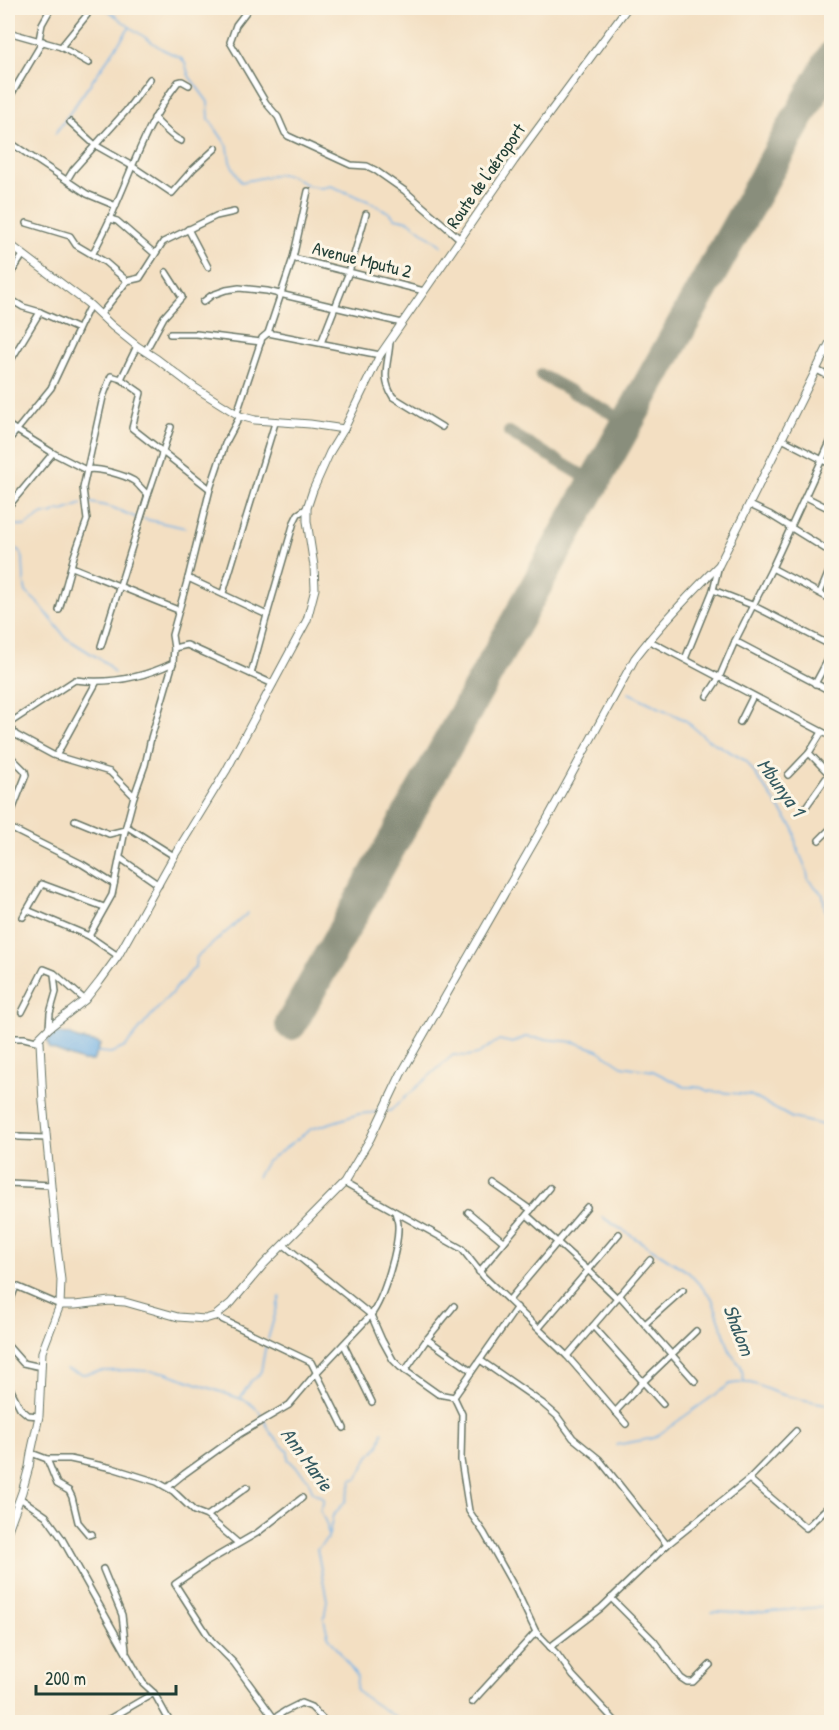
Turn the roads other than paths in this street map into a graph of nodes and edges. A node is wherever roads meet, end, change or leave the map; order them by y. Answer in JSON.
{"nodes":[{"id":1,"x":51,"y":8,"type":"edge"},
{"id":2,"x":249,"y":8,"type":"edge"},
{"id":3,"x":627,"y":8,"type":"edge"},
{"id":4,"x":87,"y":15,"type":"dead end"},
{"id":5,"x":8,"y":32,"type":"edge"},
{"id":6,"x":41,"y":41,"type":"junction"},
{"id":7,"x":61,"y":47,"type":"junction"},
{"id":8,"x":89,"y":63,"type":"dead end"},
{"id":9,"x":150,"y":80,"type":"dead end"},
{"id":10,"x":189,"y":85,"type":"dead end"},
{"id":11,"x":8,"y":98,"type":"edge"},
{"id":12,"x":154,"y":118,"type":"junction"},
{"id":13,"x":70,"y":122,"type":"dead end"},
{"id":14,"x":8,"y":141,"type":"edge"},
{"id":15,"x":181,"y":141,"type":"dead end"},
{"id":16,"x":95,"y":145,"type":"junction"},
{"id":17,"x":216,"y":148,"type":"dead end"},
{"id":18,"x":132,"y":166,"type":"junction"},
{"id":19,"x":67,"y":180,"type":"junction"},
{"id":20,"x":308,"y":191,"type":"dead end"},
{"id":21,"x":116,"y":206,"type":"junction"},
{"id":22,"x":234,"y":212,"type":"dead end"},
{"id":23,"x":366,"y":214,"type":"dead end"},
{"id":24,"x":110,"y":219,"type":"junction"},
{"id":25,"x":27,"y":223,"type":"dead end"},
{"id":26,"x":188,"y":229,"type":"junction"},
{"id":27,"x":460,"y":239,"type":"junction"},
{"id":28,"x":8,"y":243,"type":"edge"},
{"id":29,"x":93,"y":253,"type":"junction"},
{"id":30,"x":155,"y":254,"type":"junction"},
{"id":31,"x":23,"y":255,"type":"junction"},
{"id":32,"x":292,"y":258,"type":"junction"},
{"id":33,"x":207,"y":267,"type":"dead end"},
{"id":34,"x":166,"y":272,"type":"dead end"},
{"id":35,"x":349,"y":272,"type":"junction"},
{"id":36,"x":8,"y":278,"type":"edge"},
{"id":37,"x":127,"y":280,"type":"junction"},
{"id":38,"x":424,"y":291,"type":"junction"},
{"id":39,"x":281,"y":295,"type":"junction"},
{"id":40,"x":8,"y":298,"type":"edge"},
{"id":41,"x":203,"y":302,"type":"dead end"},
{"id":42,"x":90,"y":305,"type":"junction"},
{"id":43,"x":335,"y":308,"type":"junction"},
{"id":44,"x":40,"y":312,"type":"junction"},
{"id":45,"x":100,"y":314,"type":"junction"},
{"id":46,"x":402,"y":323,"type":"junction"},
{"id":47,"x":78,"y":329,"type":"junction"},
{"id":48,"x":268,"y":333,"type":"junction"},
{"id":49,"x":170,"y":334,"type":"dead end"},
{"id":50,"x":831,"y":338,"type":"edge"},
{"id":51,"x":390,"y":341,"type":"junction"},
{"id":52,"x":261,"y":342,"type":"junction"},
{"id":53,"x":321,"y":343,"type":"junction"},
{"id":54,"x":137,"y":346,"type":"junction"},
{"id":55,"x":145,"y":352,"type":"junction"},
{"id":56,"x":380,"y":355,"type":"junction"},
{"id":57,"x":8,"y":365,"type":"edge"},
{"id":58,"x":815,"y":369,"type":"junction"},
{"id":59,"x":831,"y":378,"type":"edge"},
{"id":60,"x":121,"y":379,"type":"junction"},
{"id":61,"x":239,"y":414,"type":"junction"},
{"id":62,"x":275,"y":423,"type":"junction"},
{"id":63,"x":8,"y":425,"type":"edge"},
{"id":64,"x":171,"y":427,"type":"dead end"},
{"id":65,"x":442,"y":427,"type":"dead end"},
{"id":66,"x":344,"y":429,"type":"junction"},
{"id":67,"x":15,"y":430,"type":"junction"},
{"id":68,"x":782,"y":438,"type":"junction"},
{"id":69,"x":831,"y":438,"type":"edge"},
{"id":70,"x":8,"y":441,"type":"edge"},
{"id":71,"x":163,"y":452,"type":"junction"},
{"id":72,"x":53,"y":453,"type":"junction"},
{"id":73,"x":822,"y":459,"type":"junction"},
{"id":74,"x":831,"y":465,"type":"edge"},
{"id":75,"x":86,"y":470,"type":"junction"},
{"id":76,"x":210,"y":489,"type":"junction"},
{"id":77,"x":148,"y":495,"type":"junction"},
{"id":78,"x":806,"y":497,"type":"junction"},
{"id":79,"x":750,"y":505,"type":"junction"},
{"id":80,"x":8,"y":507,"type":"edge"},
{"id":81,"x":307,"y":508,"type":"junction"},
{"id":82,"x":831,"y":510,"type":"edge"},
{"id":83,"x":790,"y":527,"type":"junction"},
{"id":84,"x":831,"y":553,"type":"edge"},
{"id":85,"x":831,"y":564,"type":"edge"},
{"id":86,"x":719,"y":566,"type":"junction"},
{"id":87,"x":72,"y":567,"type":"junction"},
{"id":88,"x":772,"y":568,"type":"junction"},
{"id":89,"x":188,"y":578,"type":"junction"},
{"id":90,"x":120,"y":586,"type":"junction"},
{"id":91,"x":713,"y":590,"type":"junction"},
{"id":92,"x":224,"y":593,"type":"junction"},
{"id":93,"x":820,"y":593,"type":"junction"},
{"id":94,"x":831,"y":600,"type":"edge"},
{"id":95,"x":752,"y":605,"type":"junction"},
{"id":96,"x":58,"y":610,"type":"dead end"},
{"id":97,"x":178,"y":610,"type":"junction"},
{"id":98,"x":267,"y":615,"type":"junction"},
{"id":99,"x":648,"y":640,"type":"junction"},
{"id":100,"x":735,"y":641,"type":"junction"},
{"id":101,"x":101,"y":646,"type":"dead end"},
{"id":102,"x":831,"y":646,"type":"edge"},
{"id":103,"x":174,"y":648,"type":"junction"},
{"id":104,"x":831,"y":652,"type":"edge"},
{"id":105,"x":685,"y":659,"type":"junction"},
{"id":106,"x":173,"y":663,"type":"junction"},
{"id":107,"x":251,"y":674,"type":"junction"},
{"id":108,"x":719,"y":678,"type":"junction"},
{"id":109,"x":96,"y":682,"type":"junction"},
{"id":110,"x":273,"y":684,"type":"junction"},
{"id":111,"x":816,"y":684,"type":"junction"},
{"id":112,"x":831,"y":692,"type":"edge"},
{"id":113,"x":707,"y":696,"type":"dead end"},
{"id":114,"x":753,"y":696,"type":"junction"},
{"id":115,"x":740,"y":722,"type":"dead end"},
{"id":116,"x":8,"y":724,"type":"edge"},
{"id":117,"x":822,"y":732,"type":"junction"},
{"id":118,"x":831,"y":737,"type":"edge"},
{"id":119,"x":808,"y":753,"type":"junction"},
{"id":120,"x":8,"y":754,"type":"edge"},
{"id":121,"x":56,"y":756,"type":"junction"},
{"id":122,"x":830,"y":774,"type":"edge"},
{"id":123,"x":788,"y":775,"type":"dead end"},
{"id":124,"x":134,"y":796,"type":"junction"},
{"id":125,"x":804,"y":808,"type":"dead end"},
{"id":126,"x":75,"y":820,"type":"dead end"},
{"id":127,"x":8,"y":821,"type":"edge"},
{"id":128,"x":8,"y":827,"type":"edge"},
{"id":129,"x":831,"y":827,"type":"edge"},
{"id":130,"x":125,"y":828,"type":"junction"},
{"id":131,"x":819,"y":840,"type":"dead end"},
{"id":132,"x":174,"y":856,"type":"junction"},
{"id":133,"x":120,"y":858,"type":"junction"},
{"id":134,"x":114,"y":884,"type":"junction"},
{"id":135,"x":159,"y":885,"type":"junction"},
{"id":136,"x":104,"y":907,"type":"junction"},
{"id":137,"x":27,"y":910,"type":"junction"},
{"id":138,"x":23,"y":917,"type":"dead end"},
{"id":139,"x":89,"y":936,"type":"junction"},
{"id":140,"x":118,"y":956,"type":"junction"},
{"id":141,"x":54,"y":973,"type":"junction"},
{"id":142,"x":85,"y":1000,"type":"junction"},
{"id":143,"x":22,"y":1012,"type":"dead end"},
{"id":144,"x":49,"y":1028,"type":"junction"},
{"id":145,"x":8,"y":1038,"type":"edge"},
{"id":146,"x":40,"y":1042,"type":"junction"},
{"id":147,"x":8,"y":1134,"type":"edge"},
{"id":148,"x":46,"y":1137,"type":"junction"},
{"id":149,"x":8,"y":1183,"type":"edge"},
{"id":150,"x":345,"y":1183,"type":"junction"},
{"id":151,"x":495,"y":1184,"type":"dead end"},
{"id":152,"x":51,"y":1185,"type":"junction"},
{"id":153,"x":549,"y":1188,"type":"dead end"},
{"id":154,"x":587,"y":1208,"type":"dead end"},
{"id":155,"x":395,"y":1212,"type":"junction"},
{"id":156,"x":468,"y":1212,"type":"dead end"},
{"id":157,"x":529,"y":1213,"type":"junction"},
{"id":158,"x":619,"y":1234,"type":"dead end"},
{"id":159,"x":504,"y":1242,"type":"junction"},
{"id":160,"x":558,"y":1242,"type":"junction"},
{"id":161,"x":284,"y":1245,"type":"junction"},
{"id":162,"x":650,"y":1260,"type":"dead end"},
{"id":163,"x":588,"y":1270,"type":"junction"},
{"id":164,"x":479,"y":1272,"type":"junction"},
{"id":165,"x":683,"y":1290,"type":"dead end"},
{"id":166,"x":618,"y":1297,"type":"junction"},
{"id":167,"x":509,"y":1300,"type":"junction"},
{"id":168,"x":60,"y":1305,"type":"junction"},
{"id":169,"x":454,"y":1306,"type":"dead end"},
{"id":170,"x":517,"y":1307,"type":"junction"},
{"id":171,"x":8,"y":1308,"type":"edge"},
{"id":172,"x":215,"y":1316,"type":"junction"},
{"id":173,"x":372,"y":1316,"type":"junction"},
{"id":174,"x":645,"y":1323,"type":"junction"},
{"id":175,"x":592,"y":1326,"type":"junction"},
{"id":176,"x":539,"y":1328,"type":"junction"},
{"id":177,"x":696,"y":1331,"type":"dead end"},
{"id":178,"x":427,"y":1340,"type":"junction"},
{"id":179,"x":344,"y":1345,"type":"junction"},
{"id":180,"x":8,"y":1346,"type":"edge"},
{"id":181,"x":671,"y":1353,"type":"junction"},
{"id":182,"x":567,"y":1356,"type":"junction"},
{"id":183,"x":480,"y":1360,"type":"junction"},
{"id":184,"x":41,"y":1367,"type":"junction"},
{"id":185,"x":405,"y":1371,"type":"junction"},
{"id":186,"x":472,"y":1371,"type":"junction"},
{"id":187,"x":317,"y":1372,"type":"junction"},
{"id":188,"x":695,"y":1381,"type":"dead end"},
{"id":189,"x":643,"y":1382,"type":"junction"},
{"id":190,"x":8,"y":1384,"type":"edge"},
{"id":191,"x":454,"y":1397,"type":"junction"},
{"id":192,"x":372,"y":1402,"type":"dead end"},
{"id":193,"x":663,"y":1404,"type":"dead end"},
{"id":194,"x":615,"y":1412,"type":"junction"},
{"id":195,"x":39,"y":1416,"type":"junction"},
{"id":196,"x":626,"y":1424,"type":"dead end"},
{"id":197,"x":344,"y":1428,"type":"dead end"},
{"id":198,"x":796,"y":1431,"type":"dead end"},
{"id":199,"x":30,"y":1453,"type":"junction"},
{"id":200,"x":47,"y":1459,"type":"junction"},
{"id":201,"x":749,"y":1479,"type":"junction"},
{"id":202,"x":168,"y":1487,"type":"junction"},
{"id":203,"x":247,"y":1488,"type":"dead end"},
{"id":204,"x":20,"y":1498,"type":"junction"},
{"id":205,"x":302,"y":1498,"type":"dead end"},
{"id":206,"x":831,"y":1503,"type":"edge"},
{"id":207,"x":207,"y":1516,"type":"junction"},
{"id":208,"x":8,"y":1530,"type":"edge"},
{"id":209,"x":92,"y":1534,"type":"dead end"},
{"id":210,"x":238,"y":1544,"type":"junction"},
{"id":211,"x":667,"y":1545,"type":"junction"},
{"id":212,"x":103,"y":1569,"type":"dead end"},
{"id":213,"x":611,"y":1598,"type":"junction"},
{"id":214,"x":536,"y":1632,"type":"junction"},
{"id":215,"x":550,"y":1647,"type":"junction"},
{"id":216,"x":127,"y":1655,"type":"junction"},
{"id":217,"x":710,"y":1665,"type":"dead end"},
{"id":218,"x":154,"y":1693,"type":"junction"},
{"id":219,"x":472,"y":1702,"type":"dead end"},
{"id":220,"x":274,"y":1719,"type":"junction"},
{"id":221,"x":107,"y":1722,"type":"edge"},
{"id":222,"x":170,"y":1722,"type":"edge"},
{"id":223,"x":268,"y":1722,"type":"edge"},
{"id":224,"x":326,"y":1722,"type":"edge"},
{"id":225,"x":616,"y":1722,"type":"edge"}],
"edges":[{"from":1,"to":6,"type":"street"},
{"from":2,"to":27,"type":"street"},
{"from":3,"to":27,"type":"street","name":"Route de l'aéroport"},
{"from":4,"to":7,"type":"street"},
{"from":5,"to":6,"type":"street"},
{"from":6,"to":7,"type":"street"},
{"from":6,"to":11,"type":"street"},
{"from":7,"to":8,"type":"street"},
{"from":9,"to":16,"type":"street"},
{"from":10,"to":12,"type":"street"},
{"from":12,"to":15,"type":"street"},
{"from":12,"to":18,"type":"street"},
{"from":13,"to":16,"type":"street"},
{"from":14,"to":19,"type":"street"},
{"from":16,"to":18,"type":"street"},
{"from":16,"to":19,"type":"street"},
{"from":17,"to":18,"type":"street"},
{"from":18,"to":21,"type":"street"},
{"from":19,"to":21,"type":"street"},
{"from":20,"to":32,"type":"street"},
{"from":21,"to":24,"type":"street"},
{"from":22,"to":26,"type":"street"},
{"from":23,"to":35,"type":"street"},
{"from":24,"to":29,"type":"street"},
{"from":24,"to":30,"type":"street"},
{"from":25,"to":29,"type":"street"},
{"from":26,"to":30,"type":"street"},
{"from":26,"to":33,"type":"street"},
{"from":27,"to":38,"type":"street","name":"Route de l'aéroport"},
{"from":28,"to":31,"type":"street"},
{"from":29,"to":37,"type":"street"},
{"from":30,"to":37,"type":"street"},
{"from":31,"to":36,"type":"street"},
{"from":31,"to":42,"type":"street"},
{"from":32,"to":35,"type":"street","name":"Avenue Mputu 2"},
{"from":32,"to":39,"type":"street"},
{"from":34,"to":55,"type":"street"},
{"from":35,"to":38,"type":"street","name":"Avenue Mputu 2"},
{"from":35,"to":43,"type":"street"},
{"from":37,"to":45,"type":"street"},
{"from":38,"to":46,"type":"street","name":"Route de l'aéroport"},
{"from":39,"to":41,"type":"street"},
{"from":39,"to":43,"type":"street"},
{"from":39,"to":48,"type":"street"},
{"from":40,"to":44,"type":"street"},
{"from":42,"to":45,"type":"street"},
{"from":42,"to":47,"type":"street"},
{"from":43,"to":46,"type":"street"},
{"from":43,"to":53,"type":"street"},
{"from":44,"to":47,"type":"street"},
{"from":44,"to":57,"type":"street"},
{"from":45,"to":54,"type":"street"},
{"from":46,"to":51,"type":"street","name":"Route de l'aéroport"},
{"from":47,"to":67,"type":"street"},
{"from":48,"to":52,"type":"street"},
{"from":48,"to":53,"type":"street"},
{"from":49,"to":52,"type":"street"},
{"from":50,"to":58,"type":"street"},
{"from":51,"to":56,"type":"street","name":"Route de l'aéroport"},
{"from":51,"to":65,"type":"street"},
{"from":52,"to":61,"type":"street"},
{"from":53,"to":56,"type":"street"},
{"from":54,"to":55,"type":"street"},
{"from":54,"to":60,"type":"street"},
{"from":55,"to":61,"type":"street"},
{"from":56,"to":66,"type":"street","name":"Route de l'aéroport"},
{"from":58,"to":59,"type":"street"},
{"from":58,"to":68,"type":"street"},
{"from":60,"to":71,"type":"street"},
{"from":60,"to":75,"type":"street"},
{"from":61,"to":62,"type":"street"},
{"from":61,"to":76,"type":"street"},
{"from":62,"to":66,"type":"street"},
{"from":62,"to":92,"type":"street"},
{"from":63,"to":67,"type":"street"},
{"from":64,"to":71,"type":"street"},
{"from":66,"to":81,"type":"street","name":"Route de l'aéroport"},
{"from":67,"to":70,"type":"street"},
{"from":67,"to":72,"type":"street"},
{"from":68,"to":73,"type":"street"},
{"from":68,"to":79,"type":"street"},
{"from":69,"to":73,"type":"street"},
{"from":71,"to":76,"type":"street"},
{"from":71,"to":77,"type":"street"},
{"from":72,"to":75,"type":"street"},
{"from":72,"to":80,"type":"street"},
{"from":73,"to":74,"type":"street"},
{"from":73,"to":78,"type":"street"},
{"from":75,"to":77,"type":"street"},
{"from":75,"to":87,"type":"street"},
{"from":76,"to":89,"type":"street"},
{"from":77,"to":90,"type":"street"},
{"from":78,"to":82,"type":"street"},
{"from":78,"to":83,"type":"street"},
{"from":79,"to":83,"type":"street"},
{"from":79,"to":86,"type":"street"},
{"from":81,"to":98,"type":"street"},
{"from":81,"to":110,"type":"street"},
{"from":83,"to":84,"type":"street"},
{"from":83,"to":88,"type":"street"},
{"from":85,"to":93,"type":"street"},
{"from":86,"to":91,"type":"street"},
{"from":86,"to":99,"type":"street"},
{"from":87,"to":90,"type":"street"},
{"from":87,"to":96,"type":"street"},
{"from":88,"to":93,"type":"street"},
{"from":88,"to":95,"type":"street"},
{"from":89,"to":92,"type":"street"},
{"from":89,"to":97,"type":"street"},
{"from":90,"to":97,"type":"street"},
{"from":90,"to":101,"type":"street"},
{"from":91,"to":95,"type":"street"},
{"from":91,"to":105,"type":"street"},
{"from":92,"to":98,"type":"street"},
{"from":93,"to":94,"type":"street"},
{"from":95,"to":100,"type":"street"},
{"from":95,"to":102,"type":"street"},
{"from":97,"to":103,"type":"street"},
{"from":98,"to":107,"type":"street"},
{"from":99,"to":105,"type":"street"},
{"from":99,"to":150,"type":"street"},
{"from":100,"to":108,"type":"street"},
{"from":100,"to":111,"type":"street"},
{"from":103,"to":106,"type":"street"},
{"from":103,"to":107,"type":"street"},
{"from":104,"to":111,"type":"street"},
{"from":105,"to":108,"type":"street"},
{"from":106,"to":109,"type":"street"},
{"from":106,"to":124,"type":"street"},
{"from":107,"to":110,"type":"street"},
{"from":108,"to":113,"type":"street"},
{"from":108,"to":114,"type":"street"},
{"from":109,"to":116,"type":"street"},
{"from":109,"to":121,"type":"street"},
{"from":110,"to":132,"type":"street"},
{"from":111,"to":112,"type":"street"},
{"from":114,"to":115,"type":"street"},
{"from":114,"to":117,"type":"street"},
{"from":116,"to":121,"type":"street"},
{"from":117,"to":118,"type":"street"},
{"from":117,"to":119,"type":"street"},
{"from":119,"to":122,"type":"street"},
{"from":119,"to":123,"type":"street"},
{"from":120,"to":127,"type":"street"},
{"from":121,"to":124,"type":"street"},
{"from":122,"to":125,"type":"street"},
{"from":124,"to":130,"type":"street"},
{"from":126,"to":130,"type":"street"},
{"from":128,"to":134,"type":"street"},
{"from":129,"to":131,"type":"street"},
{"from":130,"to":132,"type":"street"},
{"from":130,"to":133,"type":"street"},
{"from":132,"to":135,"type":"street"},
{"from":133,"to":134,"type":"street"},
{"from":133,"to":135,"type":"street"},
{"from":134,"to":136,"type":"street"},
{"from":135,"to":140,"type":"street"},
{"from":136,"to":137,"type":"street"},
{"from":136,"to":139,"type":"street"},
{"from":137,"to":138,"type":"street"},
{"from":137,"to":139,"type":"street"},
{"from":139,"to":140,"type":"street"},
{"from":140,"to":142,"type":"street"},
{"from":141,"to":142,"type":"street"},
{"from":141,"to":143,"type":"street"},
{"from":141,"to":144,"type":"street"},
{"from":142,"to":144,"type":"street"},
{"from":144,"to":146,"type":"street"},
{"from":145,"to":146,"type":"street"},
{"from":146,"to":148,"type":"street"},
{"from":147,"to":148,"type":"street"},
{"from":148,"to":152,"type":"street"},
{"from":149,"to":152,"type":"street"},
{"from":150,"to":155,"type":"street"},
{"from":150,"to":161,"type":"street"},
{"from":151,"to":157,"type":"street"},
{"from":152,"to":168,"type":"street"},
{"from":153,"to":157,"type":"street"},
{"from":154,"to":160,"type":"street"},
{"from":155,"to":164,"type":"street"},
{"from":155,"to":173,"type":"street"},
{"from":156,"to":159,"type":"street"},
{"from":157,"to":159,"type":"street"},
{"from":157,"to":160,"type":"street"},
{"from":158,"to":163,"type":"street"},
{"from":159,"to":164,"type":"street"},
{"from":160,"to":163,"type":"street"},
{"from":160,"to":167,"type":"street"},
{"from":161,"to":172,"type":"street"},
{"from":161,"to":173,"type":"street"},
{"from":162,"to":166,"type":"street"},
{"from":163,"to":166,"type":"street"},
{"from":163,"to":176,"type":"street"},
{"from":164,"to":167,"type":"street"},
{"from":165,"to":174,"type":"street"},
{"from":166,"to":174,"type":"street"},
{"from":166,"to":175,"type":"street"},
{"from":167,"to":170,"type":"street"},
{"from":168,"to":171,"type":"street"},
{"from":168,"to":172,"type":"street"},
{"from":168,"to":184,"type":"street"},
{"from":169,"to":178,"type":"street"},
{"from":170,"to":176,"type":"street"},
{"from":170,"to":183,"type":"street"},
{"from":172,"to":187,"type":"street"},
{"from":173,"to":179,"type":"street"},
{"from":173,"to":185,"type":"street"},
{"from":174,"to":181,"type":"street"},
{"from":175,"to":182,"type":"street"},
{"from":175,"to":189,"type":"street"},
{"from":176,"to":182,"type":"street"},
{"from":177,"to":181,"type":"street"},
{"from":178,"to":185,"type":"street"},
{"from":178,"to":186,"type":"street"},
{"from":179,"to":187,"type":"street"},
{"from":179,"to":192,"type":"street"},
{"from":180,"to":184,"type":"street"},
{"from":181,"to":188,"type":"street"},
{"from":181,"to":189,"type":"street"},
{"from":182,"to":194,"type":"street"},
{"from":183,"to":186,"type":"street"},
{"from":183,"to":211,"type":"street"},
{"from":184,"to":195,"type":"street"},
{"from":185,"to":191,"type":"street"},
{"from":186,"to":191,"type":"street"},
{"from":187,"to":197,"type":"street"},
{"from":187,"to":202,"type":"street"},
{"from":189,"to":193,"type":"street"},
{"from":189,"to":194,"type":"street"},
{"from":190,"to":195,"type":"street"},
{"from":191,"to":214,"type":"street"},
{"from":194,"to":196,"type":"street"},
{"from":195,"to":199,"type":"street"},
{"from":198,"to":201,"type":"street"},
{"from":199,"to":200,"type":"street"},
{"from":199,"to":204,"type":"street"},
{"from":200,"to":202,"type":"street"},
{"from":200,"to":209,"type":"street"},
{"from":201,"to":206,"type":"street"},
{"from":201,"to":211,"type":"street"},
{"from":202,"to":207,"type":"street"},
{"from":203,"to":207,"type":"street"},
{"from":204,"to":208,"type":"street"},
{"from":204,"to":216,"type":"street"},
{"from":205,"to":210,"type":"street"},
{"from":207,"to":210,"type":"street"},
{"from":210,"to":220,"type":"street"},
{"from":211,"to":213,"type":"street"},
{"from":212,"to":216,"type":"street"},
{"from":213,"to":215,"type":"street"},
{"from":213,"to":217,"type":"street"},
{"from":214,"to":215,"type":"street"},
{"from":214,"to":219,"type":"street"},
{"from":215,"to":225,"type":"street"},
{"from":216,"to":218,"type":"street"},
{"from":218,"to":221,"type":"street"},
{"from":218,"to":222,"type":"street"},
{"from":220,"to":223,"type":"street"},
{"from":220,"to":224,"type":"street"}]}
